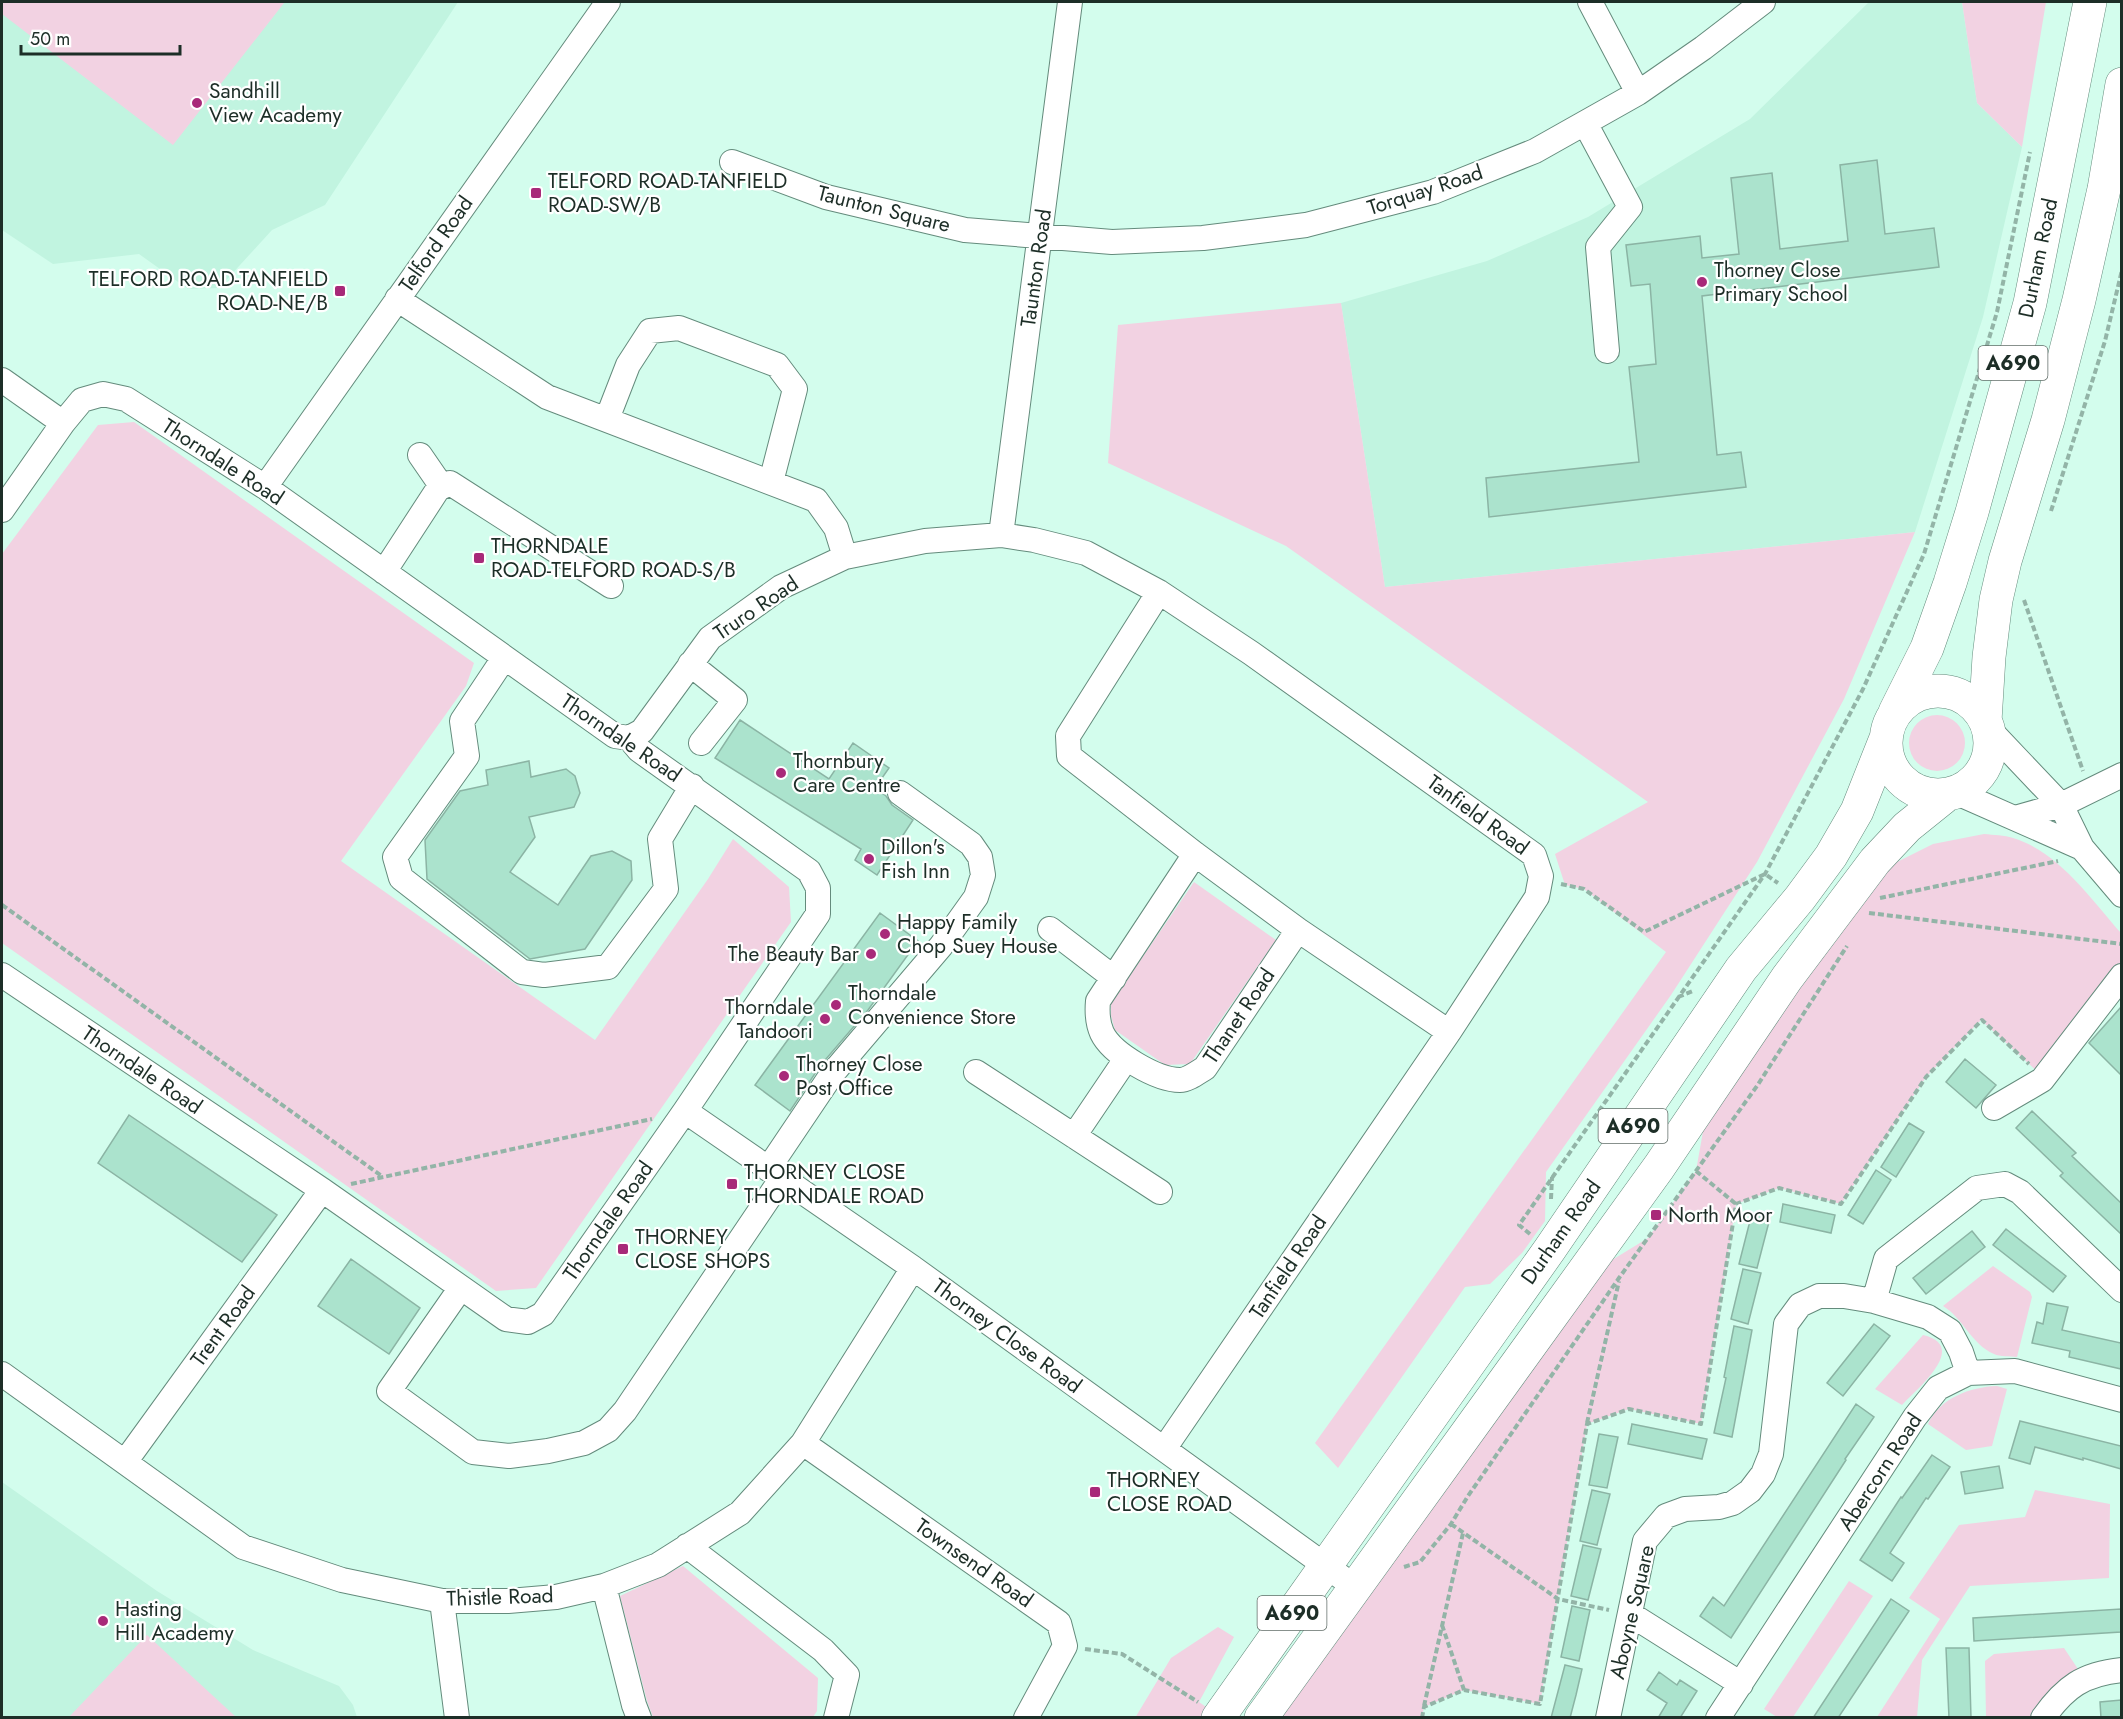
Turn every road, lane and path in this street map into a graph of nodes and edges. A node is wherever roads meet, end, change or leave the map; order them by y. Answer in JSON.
{"nodes":[{"id":1,"x":608,"y":2,"type":"edge"},
{"id":2,"x":1070,"y":2,"type":"edge"},
{"id":3,"x":1590,"y":2,"type":"edge"},
{"id":4,"x":1763,"y":2,"type":"edge"},
{"id":5,"x":2090,"y":2,"type":"edge"},
{"id":6,"x":2121,"y":84,"type":"edge"},
{"id":7,"x":1638,"y":93,"type":"junction"},
{"id":8,"x":1585,"y":123,"type":"junction"},
{"id":9,"x":2031,"y":151,"type":"dead end"},
{"id":10,"x":732,"y":162,"type":"dead end"},
{"id":11,"x":1041,"y":236,"type":"junction"},
{"id":12,"x":2121,"y":270,"type":"edge"},
{"id":13,"x":397,"y":299,"type":"junction"},
{"id":14,"x":1607,"y":351,"type":"dead end"},
{"id":15,"x":2,"y":380,"type":"edge"},
{"id":16,"x":608,"y":419,"type":"junction"},
{"id":17,"x":63,"y":423,"type":"junction"},
{"id":18,"x":420,"y":455,"type":"dead end"},
{"id":19,"x":771,"y":482,"type":"junction"},
{"id":20,"x":265,"y":487,"type":"junction"},
{"id":21,"x":442,"y":487,"type":"junction"},
{"id":22,"x":2,"y":510,"type":"edge"},
{"id":23,"x":2047,"y":520,"type":"dead end"},
{"id":24,"x":1000,"y":535,"type":"junction"},
{"id":25,"x":925,"y":541,"type":"joint"},
{"id":26,"x":845,"y":557,"type":"junction"},
{"id":27,"x":384,"y":572,"type":"junction"},
{"id":28,"x":611,"y":586,"type":"dead end"},
{"id":29,"x":1159,"y":592,"type":"junction"},
{"id":30,"x":2021,"y":593,"type":"dead end"},
{"id":31,"x":504,"y":658,"type":"junction"},
{"id":32,"x":690,"y":664,"type":"junction"},
{"id":33,"x":1987,"y":724,"type":"junction"},
{"id":34,"x":1891,"y":725,"type":"junction"},
{"id":35,"x":629,"y":738,"type":"junction"},
{"id":36,"x":701,"y":743,"type":"dead end"},
{"id":37,"x":2121,"y":775,"type":"edge"},
{"id":38,"x":692,"y":786,"type":"junction"},
{"id":39,"x":2090,"y":790,"type":"junction"},
{"id":40,"x":900,"y":793,"type":"dead end"},
{"id":41,"x":1951,"y":793,"type":"junction"},
{"id":42,"x":2061,"y":806,"type":"junction"},
{"id":43,"x":2015,"y":818,"type":"junction"},
{"id":44,"x":2085,"y":851,"type":"junction"},
{"id":45,"x":1195,"y":854,"type":"junction"},
{"id":46,"x":1765,"y":874,"type":"junction"},
{"id":47,"x":1541,"y":876,"type":"junction"},
{"id":48,"x":2121,"y":895,"type":"edge"},
{"id":49,"x":1800,"y":898,"type":"junction"},
{"id":50,"x":1877,"y":899,"type":"dead end"},
{"id":51,"x":2,"y":905,"type":"edge"},
{"id":52,"x":1873,"y":906,"type":"dead end"},
{"id":53,"x":1869,"y":913,"type":"junction"},
{"id":54,"x":1864,"y":920,"type":"dead end"},
{"id":55,"x":1050,"y":929,"type":"dead end"},
{"id":56,"x":1298,"y":930,"type":"junction"},
{"id":57,"x":1849,"y":944,"type":"dead end"},
{"id":58,"x":2121,"y":944,"type":"edge"},
{"id":59,"x":2,"y":975,"type":"edge"},
{"id":60,"x":2121,"y":976,"type":"edge"},
{"id":61,"x":1114,"y":978,"type":"junction"},
{"id":62,"x":1449,"y":1032,"type":"junction"},
{"id":63,"x":1126,"y":1059,"type":"junction"},
{"id":64,"x":2032,"y":1066,"type":"dead end"},
{"id":65,"x":976,"y":1072,"type":"dead end"},
{"id":66,"x":1994,"y":1108,"type":"dead end"},
{"id":67,"x":685,"y":1112,"type":"junction"},
{"id":68,"x":1074,"y":1136,"type":"junction"},
{"id":69,"x":1696,"y":1171,"type":"junction"},
{"id":70,"x":775,"y":1173,"type":"junction"},
{"id":71,"x":383,"y":1177,"type":"junction"},
{"id":72,"x":322,"y":1190,"type":"junction"},
{"id":73,"x":1160,"y":1192,"type":"dead end"},
{"id":74,"x":1736,"y":1204,"type":"junction"},
{"id":75,"x":1550,"y":1249,"type":"junction"},
{"id":76,"x":913,"y":1268,"type":"junction"},
{"id":77,"x":1619,"y":1278,"type":"junction"},
{"id":78,"x":460,"y":1289,"type":"junction"},
{"id":79,"x":2121,"y":1290,"type":"edge"},
{"id":80,"x":1874,"y":1301,"type":"junction"},
{"id":81,"x":1968,"y":1373,"type":"junction"},
{"id":82,"x":2,"y":1374,"type":"edge"},
{"id":83,"x":2121,"y":1400,"type":"edge"},
{"id":84,"x":1587,"y":1424,"type":"junction"},
{"id":85,"x":803,"y":1443,"type":"junction"},
{"id":86,"x":1164,"y":1449,"type":"junction"},
{"id":87,"x":125,"y":1462,"type":"junction"},
{"id":88,"x":1462,"y":1533,"type":"junction"},
{"id":89,"x":687,"y":1546,"type":"junction"},
{"id":90,"x":1325,"y":1566,"type":"junction"},
{"id":91,"x":604,"y":1586,"type":"junction"},
{"id":92,"x":1355,"y":1587,"type":"junction"},
{"id":93,"x":1558,"y":1599,"type":"junction"},
{"id":94,"x":442,"y":1601,"type":"junction"},
{"id":95,"x":1630,"y":1614,"type":"junction"},
{"id":96,"x":1442,"y":1624,"type":"junction"},
{"id":97,"x":1065,"y":1646,"type":"junction"},
{"id":98,"x":2121,"y":1670,"type":"edge"},
{"id":99,"x":1741,"y":1684,"type":"junction"},
{"id":100,"x":1464,"y":1690,"type":"junction"},
{"id":101,"x":1224,"y":1707,"type":"edge"},
{"id":102,"x":1424,"y":1707,"type":"junction"},
{"id":103,"x":457,"y":1718,"type":"edge"},
{"id":104,"x":639,"y":1718,"type":"edge"},
{"id":105,"x":836,"y":1718,"type":"edge"},
{"id":106,"x":1026,"y":1718,"type":"edge"},
{"id":107,"x":1261,"y":1718,"type":"edge"},
{"id":108,"x":1422,"y":1718,"type":"edge"},
{"id":109,"x":1608,"y":1718,"type":"edge"},
{"id":110,"x":1718,"y":1718,"type":"edge"},
{"id":111,"x":2043,"y":1718,"type":"edge"}],
"edges":[{"from":1,"to":13,"type":"street","name":"Telford Road"},
{"from":2,"to":11,"type":"street","name":"Taunton Road"},
{"from":3,"to":7,"type":"street"},
{"from":4,"to":7,"type":"street","name":"Torquay Road"},
{"from":5,"to":34,"type":"highway","name":"Durham Road","number":"A690"},
{"from":6,"to":33,"type":"highway","name":"Durham Road","number":"A690"},
{"from":7,"to":8,"type":"street","name":"Torquay Road"},
{"from":8,"to":11,"type":"street","name":"Torquay Road"},
{"from":8,"to":14,"type":"street"},
{"from":9,"to":46,"type":"path"},
{"from":10,"to":11,"type":"street","name":"Taunton Square"},
{"from":11,"to":24,"type":"street","name":"Taunton Road"},
{"from":12,"to":23,"type":"path"},
{"from":13,"to":16,"type":"street"},
{"from":13,"to":20,"type":"street","name":"Telford Road"},
{"from":15,"to":17,"type":"street"},
{"from":16,"to":19,"type":"street"},
{"from":16,"to":19,"type":"street"},
{"from":17,"to":20,"type":"street","name":"Thorndale Road"},
{"from":17,"to":22,"type":"street","name":"Thorndale Road"},
{"from":18,"to":21,"type":"street"},
{"from":19,"to":26,"type":"street"},
{"from":20,"to":27,"type":"street","name":"Thorndale Road"},
{"from":21,"to":27,"type":"street"},
{"from":21,"to":28,"type":"street"},
{"from":24,"to":25,"type":"street","name":"Tanfield Road"},
{"from":24,"to":29,"type":"street","name":"Tanfield Road"},
{"from":25,"to":26,"type":"street","name":"Truro Road"},
{"from":26,"to":32,"type":"street","name":"Truro Road"},
{"from":27,"to":31,"type":"street","name":"Thorndale Road"},
{"from":29,"to":45,"type":"street"},
{"from":29,"to":47,"type":"street","name":"Tanfield Road"},
{"from":30,"to":39,"type":"path"},
{"from":31,"to":35,"type":"street","name":"Thorndale Road"},
{"from":31,"to":38,"type":"street"},
{"from":32,"to":35,"type":"street","name":"Truro Road"},
{"from":32,"to":36,"type":"street"},
{"from":33,"to":34,"type":"highway"},
{"from":33,"to":41,"type":"highway","name":"Durham Road"},
{"from":33,"to":42,"type":"street"},
{"from":34,"to":41,"type":"highway"},
{"from":34,"to":49,"type":"highway","name":"Durham Road","number":"A690"},
{"from":35,"to":38,"type":"street","name":"Thorndale Road"},
{"from":37,"to":39,"type":"street"},
{"from":38,"to":67,"type":"street","name":"Thorndale Road"},
{"from":39,"to":42,"type":"street"},
{"from":40,"to":70,"type":"street"},
{"from":41,"to":43,"type":"street"},
{"from":41,"to":92,"type":"highway","name":"Durham Road","number":"A690"},
{"from":42,"to":43,"type":"street"},
{"from":42,"to":44,"type":"street"},
{"from":43,"to":44,"type":"street"},
{"from":44,"to":48,"type":"street"},
{"from":44,"to":50,"type":"path"},
{"from":45,"to":56,"type":"street"},
{"from":45,"to":61,"type":"street","name":"Thanet Road"},
{"from":46,"to":47,"type":"path"},
{"from":46,"to":49,"type":"path"},
{"from":46,"to":75,"type":"path"},
{"from":47,"to":62,"type":"street","name":"Tanfield Road"},
{"from":49,"to":75,"type":"highway","name":"Durham Road","number":"A690"},
{"from":51,"to":71,"type":"path"},
{"from":52,"to":53,"type":"path"},
{"from":53,"to":54,"type":"path"},
{"from":53,"to":58,"type":"path"},
{"from":55,"to":61,"type":"street"},
{"from":56,"to":62,"type":"street"},
{"from":56,"to":63,"type":"street","name":"Thanet Road"},
{"from":57,"to":69,"type":"path"},
{"from":59,"to":72,"type":"street","name":"Thorndale Road"},
{"from":60,"to":66,"type":"street"},
{"from":61,"to":63,"type":"street","name":"Thanet Road"},
{"from":62,"to":86,"type":"street","name":"Tanfield Road"},
{"from":63,"to":68,"type":"street"},
{"from":64,"to":74,"type":"path"},
{"from":65,"to":68,"type":"street"},
{"from":67,"to":70,"type":"street","name":"Thorney Close Road"},
{"from":67,"to":71,"type":"path"},
{"from":67,"to":78,"type":"street","name":"Thorndale Road"},
{"from":68,"to":73,"type":"street"},
{"from":69,"to":74,"type":"path"},
{"from":69,"to":77,"type":"path"},
{"from":70,"to":76,"type":"street","name":"Thorney Close Road"},
{"from":70,"to":78,"type":"street"},
{"from":71,"to":72,"type":"path"},
{"from":72,"to":78,"type":"street","name":"Thorndale Road"},
{"from":72,"to":87,"type":"street","name":"Trent Road"},
{"from":74,"to":84,"type":"path"},
{"from":75,"to":90,"type":"highway","name":"Durham Road","number":"A690"},
{"from":76,"to":85,"type":"street","name":"Thistle Road"},
{"from":76,"to":86,"type":"street","name":"Thorney Close Road"},
{"from":77,"to":84,"type":"path"},
{"from":77,"to":88,"type":"path"},
{"from":79,"to":80,"type":"street"},
{"from":80,"to":81,"type":"street","name":"Aboyne Square"},
{"from":80,"to":95,"type":"street","name":"Aboyne Square"},
{"from":81,"to":83,"type":"street","name":"Abercorn Road"},
{"from":81,"to":99,"type":"street","name":"Abercorn Road"},
{"from":82,"to":87,"type":"street","name":"Thistle Road"},
{"from":84,"to":93,"type":"path"},
{"from":85,"to":89,"type":"street","name":"Thistle Road"},
{"from":85,"to":97,"type":"street","name":"Townsend Road"},
{"from":86,"to":90,"type":"street","name":"Thorney Close Road"},
{"from":87,"to":94,"type":"street","name":"Thistle Road"},
{"from":88,"to":93,"type":"path"},
{"from":88,"to":96,"type":"path"},
{"from":89,"to":91,"type":"street","name":"Thistle Road"},
{"from":89,"to":105,"type":"street"},
{"from":90,"to":92,"type":"street","name":"Thorney Close Road"},
{"from":90,"to":101,"type":"highway","name":"Durham Road","number":"A690"},
{"from":91,"to":94,"type":"street","name":"Thistle Road"},
{"from":91,"to":104,"type":"street"},
{"from":92,"to":107,"type":"highway","name":"Durham Road","number":"A690"},
{"from":93,"to":95,"type":"path"},
{"from":93,"to":100,"type":"path"},
{"from":94,"to":103,"type":"street"},
{"from":95,"to":99,"type":"street"},
{"from":95,"to":109,"type":"street","name":"Aboyne Square"},
{"from":96,"to":100,"type":"path"},
{"from":96,"to":102,"type":"path"},
{"from":97,"to":101,"type":"path"},
{"from":97,"to":106,"type":"street"},
{"from":98,"to":111,"type":"street"},
{"from":99,"to":110,"type":"street","name":"Abercorn Road"},
{"from":100,"to":102,"type":"path"},
{"from":102,"to":108,"type":"path"}]}
